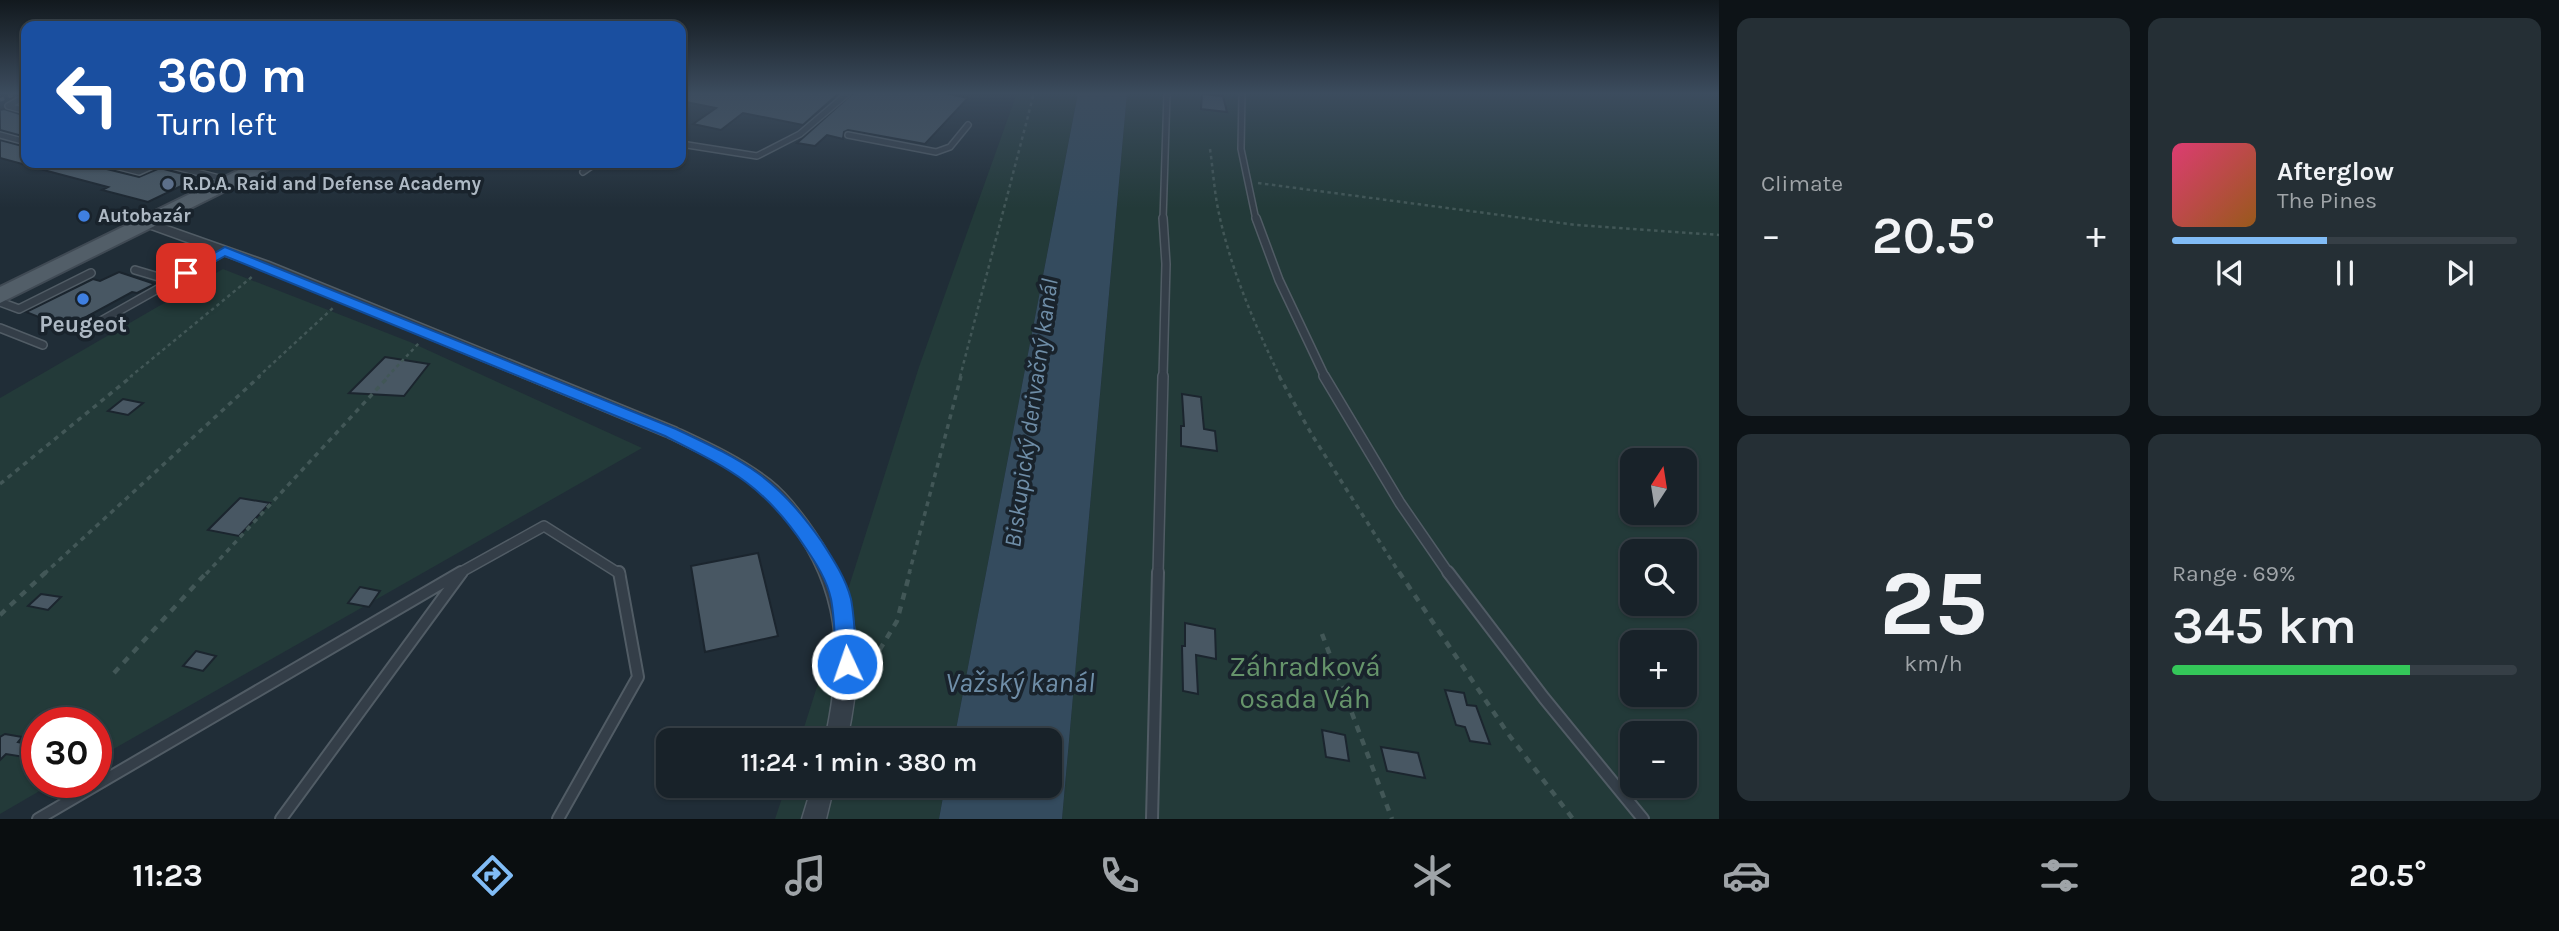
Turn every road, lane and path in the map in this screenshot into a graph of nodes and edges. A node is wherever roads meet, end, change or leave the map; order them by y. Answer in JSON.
{"nodes":[{"id":1,"x":805,"y":131,"type":"edge"},
{"id":2,"x":963,"y":131,"type":"edge"},
{"id":3,"x":1024,"y":131,"type":"edge"},
{"id":4,"x":1167,"y":131,"type":"edge"},
{"id":5,"x":1240,"y":131,"type":"edge"},
{"id":6,"x":0,"y":135,"type":"edge"},
{"id":7,"x":848,"y":135,"type":"dead end"},
{"id":8,"x":21,"y":141,"type":"edge"},
{"id":9,"x":686,"y":145,"type":"edge"},
{"id":10,"x":1210,"y":149,"type":"dead end"},
{"id":11,"x":123,"y":168,"type":"edge"},
{"id":12,"x":148,"y":168,"type":"edge"},
{"id":13,"x":180,"y":168,"type":"edge"},
{"id":14,"x":257,"y":168,"type":"edge"},
{"id":15,"x":589,"y":168,"type":"edge"},
{"id":16,"x":583,"y":172,"type":"dead end"},
{"id":17,"x":231,"y":181,"type":"junction"},
{"id":18,"x":1246,"y":182,"type":"junction"},
{"id":19,"x":147,"y":223,"type":"junction"},
{"id":20,"x":1719,"y":235,"type":"edge"},
{"id":21,"x":225,"y":251,"type":"junction"},
{"id":22,"x":135,"y":270,"type":"dead end"},
{"id":23,"x":90,"y":273,"type":"dead end"},
{"id":24,"x":253,"y":276,"type":"dead end"},
{"id":25,"x":172,"y":281,"type":"junction"},
{"id":26,"x":0,"y":296,"type":"edge"},
{"id":27,"x":0,"y":302,"type":"edge"},
{"id":28,"x":334,"y":306,"type":"dead end"},
{"id":29,"x":92,"y":326,"type":"dead end"},
{"id":30,"x":0,"y":328,"type":"edge"},
{"id":31,"x":420,"y":342,"type":"dead end"},
{"id":32,"x":43,"y":345,"type":"dead end"},
{"id":33,"x":0,"y":484,"type":"edge"},
{"id":34,"x":463,"y":571,"type":"junction"},
{"id":35,"x":0,"y":615,"type":"edge"},
{"id":36,"x":1322,"y":634,"type":"dead end"},
{"id":37,"x":114,"y":673,"type":"dead end"},
{"id":38,"x":846,"y":680,"type":"junction"},
{"id":39,"x":838,"y":728,"type":"edge"},
{"id":40,"x":820,"y":798,"type":"edge"},
{"id":41,"x":38,"y":819,"type":"edge"},
{"id":42,"x":281,"y":819,"type":"edge"},
{"id":43,"x":558,"y":819,"type":"edge"},
{"id":44,"x":814,"y":819,"type":"edge"},
{"id":45,"x":1152,"y":819,"type":"edge"},
{"id":46,"x":1392,"y":819,"type":"edge"},
{"id":47,"x":1573,"y":819,"type":"edge"},
{"id":48,"x":1643,"y":819,"type":"edge"}],
"edges":[{"from":1,"to":9,"type":"lane"},
{"from":2,"to":7,"type":"lane"},
{"from":3,"to":38,"type":"path"},
{"from":4,"to":45,"type":"lane"},
{"from":5,"to":18,"type":"lane"},
{"from":6,"to":8,"type":"lane"},
{"from":10,"to":47,"type":"path"},
{"from":11,"to":12,"type":"lane"},
{"from":13,"to":17,"type":"lane"},
{"from":14,"to":17,"type":"main road"},
{"from":15,"to":16,"type":"lane"},
{"from":17,"to":19,"type":"main road"},
{"from":18,"to":20,"type":"path"},
{"from":18,"to":48,"type":"lane"},
{"from":19,"to":21,"type":"street"},
{"from":19,"to":26,"type":"main road"},
{"from":21,"to":25,"type":"lane"},
{"from":21,"to":38,"type":"street"},
{"from":22,"to":25,"type":"lane"},
{"from":23,"to":27,"type":"lane"},
{"from":24,"to":33,"type":"path"},
{"from":25,"to":29,"type":"lane"},
{"from":28,"to":35,"type":"path"},
{"from":30,"to":32,"type":"lane"},
{"from":31,"to":37,"type":"path"},
{"from":34,"to":41,"type":"lane"},
{"from":34,"to":42,"type":"lane"},
{"from":34,"to":43,"type":"lane"},
{"from":36,"to":46,"type":"path"},
{"from":38,"to":39,"type":"street"},
{"from":40,"to":44,"type":"street"}]}
